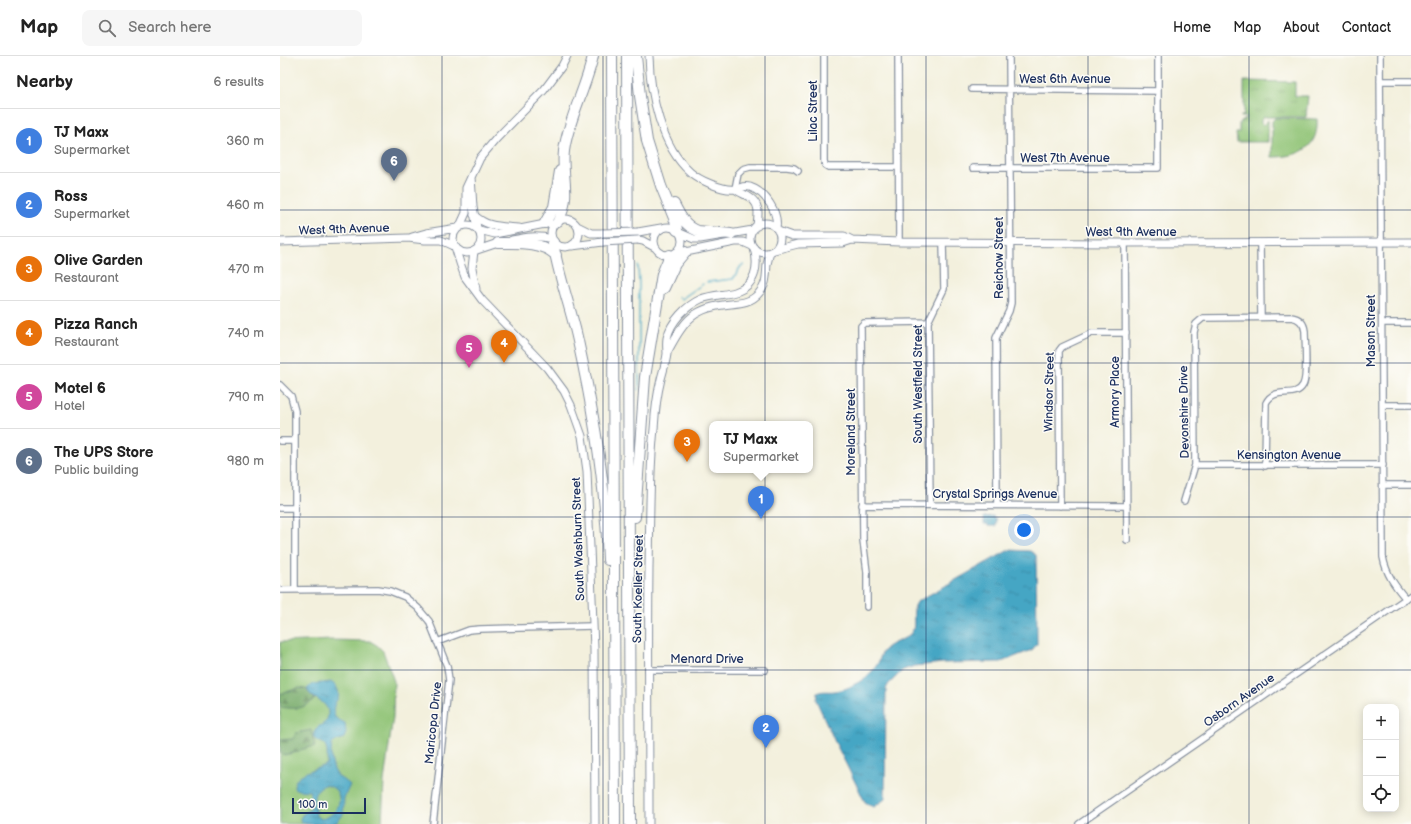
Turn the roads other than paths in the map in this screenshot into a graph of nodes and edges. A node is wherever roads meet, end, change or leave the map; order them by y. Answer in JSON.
{"nodes":[{"id":1,"x":567,"y":56,"type":"edge"},
{"id":2,"x":593,"y":56,"type":"edge"},
{"id":3,"x":612,"y":56,"type":"edge"},
{"id":4,"x":627,"y":56,"type":"edge"},
{"id":5,"x":636,"y":56,"type":"edge"},
{"id":6,"x":649,"y":56,"type":"edge"},
{"id":7,"x":824,"y":56,"type":"edge"},
{"id":8,"x":898,"y":56,"type":"edge"},
{"id":9,"x":1010,"y":56,"type":"edge"},
{"id":10,"x":1158,"y":56,"type":"edge"},
{"id":11,"x":1380,"y":56,"type":"edge"},
{"id":12,"x":1380,"y":81,"type":"junction"},
{"id":13,"x":1411,"y":81,"type":"edge"},
{"id":14,"x":972,"y":90,"type":"dead end"},
{"id":15,"x":1010,"y":90,"type":"junction"},
{"id":16,"x":1158,"y":91,"type":"junction"},
{"id":17,"x":898,"y":167,"type":"junction"},
{"id":18,"x":973,"y":168,"type":"dead end"},
{"id":19,"x":1010,"y":169,"type":"junction"},
{"id":20,"x":798,"y":171,"type":"dead end"},
{"id":21,"x":658,"y":175,"type":"junction"},
{"id":22,"x":471,"y":177,"type":"junction"},
{"id":23,"x":735,"y":189,"type":"junction"},
{"id":24,"x":474,"y":215,"type":"junction"},
{"id":25,"x":553,"y":222,"type":"junction"},
{"id":26,"x":577,"y":226,"type":"junction"},
{"id":27,"x":459,"y":227,"type":"junction"},
{"id":28,"x":661,"y":228,"type":"junction"},
{"id":29,"x":755,"y":228,"type":"junction"},
{"id":30,"x":478,"y":229,"type":"junction"},
{"id":31,"x":523,"y":229,"type":"junction"},
{"id":32,"x":777,"y":229,"type":"junction"},
{"id":33,"x":678,"y":231,"type":"junction"},
{"id":34,"x":731,"y":234,"type":"junction"},
{"id":35,"x":408,"y":238,"type":"junction"},
{"id":36,"x":552,"y":240,"type":"junction"},
{"id":37,"x":852,"y":240,"type":"junction"},
{"id":38,"x":280,"y":242,"type":"edge"},
{"id":39,"x":899,"y":242,"type":"junction"},
{"id":40,"x":943,"y":242,"type":"junction"},
{"id":41,"x":1381,"y":242,"type":"junction"},
{"id":42,"x":1411,"y":242,"type":"edge"},
{"id":43,"x":498,"y":243,"type":"junction"},
{"id":44,"x":1011,"y":243,"type":"junction"},
{"id":45,"x":1260,"y":243,"type":"junction"},
{"id":46,"x":1125,"y":244,"type":"junction"},
{"id":47,"x":455,"y":246,"type":"junction"},
{"id":48,"x":571,"y":246,"type":"junction"},
{"id":49,"x":753,"y":247,"type":"junction"},
{"id":50,"x":656,"y":248,"type":"junction"},
{"id":51,"x":475,"y":251,"type":"junction"},
{"id":52,"x":772,"y":251,"type":"junction"},
{"id":53,"x":677,"y":253,"type":"junction"},
{"id":54,"x":556,"y":255,"type":"junction"},
{"id":55,"x":476,"y":291,"type":"junction"},
{"id":56,"x":659,"y":301,"type":"junction"},
{"id":57,"x":1260,"y":317,"type":"junction"},
{"id":58,"x":928,"y":322,"type":"junction"},
{"id":59,"x":1382,"y":324,"type":"junction"},
{"id":60,"x":1411,"y":324,"type":"edge"},
{"id":61,"x":1126,"y":333,"type":"junction"},
{"id":62,"x":667,"y":355,"type":"junction"},
{"id":63,"x":280,"y":385,"type":"edge"},
{"id":64,"x":1382,"y":405,"type":"junction"},
{"id":65,"x":1411,"y":405,"type":"edge"},
{"id":66,"x":280,"y":441,"type":"edge"},
{"id":67,"x":295,"y":441,"type":"junction"},
{"id":68,"x":1383,"y":465,"type":"junction"},
{"id":69,"x":1195,"y":466,"type":"junction"},
{"id":70,"x":1265,"y":466,"type":"junction"},
{"id":71,"x":1383,"y":485,"type":"junction"},
{"id":72,"x":1411,"y":485,"type":"edge"},
{"id":73,"x":1184,"y":501,"type":"dead end"},
{"id":74,"x":930,"y":504,"type":"junction"},
{"id":75,"x":862,"y":505,"type":"junction"},
{"id":76,"x":997,"y":505,"type":"junction"},
{"id":77,"x":1060,"y":506,"type":"junction"},
{"id":78,"x":1127,"y":506,"type":"junction"},
{"id":79,"x":280,"y":508,"type":"edge"},
{"id":80,"x":295,"y":508,"type":"junction"},
{"id":81,"x":629,"y":534,"type":"junction"},
{"id":82,"x":1127,"y":540,"type":"dead end"},
{"id":83,"x":294,"y":589,"type":"junction"},
{"id":84,"x":280,"y":590,"type":"edge"},
{"id":85,"x":1408,"y":597,"type":"edge"},
{"id":86,"x":867,"y":607,"type":"dead end"},
{"id":87,"x":614,"y":623,"type":"junction"},
{"id":88,"x":592,"y":626,"type":"junction"},
{"id":89,"x":438,"y":642,"type":"junction"},
{"id":90,"x":648,"y":670,"type":"junction"},
{"id":91,"x":765,"y":670,"type":"dead end"},
{"id":92,"x":433,"y":824,"type":"edge"},
{"id":93,"x":595,"y":824,"type":"edge"},
{"id":94,"x":615,"y":824,"type":"edge"},
{"id":95,"x":630,"y":824,"type":"edge"},
{"id":96,"x":649,"y":824,"type":"edge"},
{"id":97,"x":1079,"y":824,"type":"edge"}],
"edges":[{"from":1,"to":22,"type":"street"},
{"from":2,"to":25,"type":"highway"},
{"from":3,"to":87,"type":"highway"},
{"from":4,"to":81,"type":"highway"},
{"from":5,"to":21,"type":"highway"},
{"from":6,"to":23,"type":"street"},
{"from":7,"to":17,"type":"street","name":"Lilac Street"},
{"from":8,"to":17,"type":"street"},
{"from":9,"to":15,"type":"street","name":"Reichow Street"},
{"from":10,"to":16,"type":"street"},
{"from":11,"to":12,"type":"street","name":"Mason Street"},
{"from":12,"to":13,"type":"street"},
{"from":12,"to":41,"type":"street","name":"Mason Street"},
{"from":14,"to":15,"type":"street","name":"West 6th Avenue"},
{"from":15,"to":16,"type":"street","name":"West 6th Avenue"},
{"from":15,"to":19,"type":"street","name":"Reichow Street"},
{"from":16,"to":19,"type":"street","name":"West 7th Avenue"},
{"from":17,"to":39,"type":"street"},
{"from":18,"to":19,"type":"street","name":"West 7th Avenue"},
{"from":19,"to":44,"type":"street","name":"Reichow Street"},
{"from":20,"to":23,"type":"street"},
{"from":21,"to":33,"type":"highway"},
{"from":21,"to":34,"type":"highway"},
{"from":22,"to":24,"type":"street"},
{"from":22,"to":27,"type":"street"},
{"from":23,"to":29,"type":"street"},
{"from":23,"to":32,"type":"street"},
{"from":24,"to":30,"type":"street"},
{"from":24,"to":31,"type":"street"},
{"from":25,"to":26,"type":"street"},
{"from":25,"to":31,"type":"street"},
{"from":25,"to":36,"type":"street"},
{"from":26,"to":28,"type":"street","bridge":true},
{"from":26,"to":48,"type":"street"},
{"from":27,"to":30,"type":"street"},
{"from":27,"to":35,"type":"street","name":"West 9th Avenue"},
{"from":27,"to":47,"type":"street"},
{"from":28,"to":33,"type":"street"},
{"from":28,"to":50,"type":"street"},
{"from":29,"to":32,"type":"street"},
{"from":29,"to":34,"type":"street"},
{"from":29,"to":49,"type":"street"},
{"from":30,"to":31,"type":"street"},
{"from":30,"to":51,"type":"street"},
{"from":32,"to":37,"type":"street","name":"West 9th Avenue"},
{"from":32,"to":52,"type":"street"},
{"from":33,"to":34,"type":"street"},
{"from":33,"to":53,"type":"street"},
{"from":35,"to":38,"type":"street","name":"West 9th Avenue"},
{"from":35,"to":47,"type":"street","name":"West 9th Avenue"},
{"from":36,"to":43,"type":"street"},
{"from":36,"to":48,"type":"street"},
{"from":36,"to":54,"type":"highway"},
{"from":37,"to":39,"type":"street","name":"West 9th Avenue"},
{"from":37,"to":52,"type":"street","name":"West 9th Avenue"},
{"from":39,"to":40,"type":"street","name":"West 9th Avenue"},
{"from":40,"to":44,"type":"street","name":"West 9th Avenue"},
{"from":40,"to":58,"type":"street","name":"South Westfield Street"},
{"from":41,"to":42,"type":"street","name":"West 9th Avenue"},
{"from":41,"to":45,"type":"street","name":"West 9th Avenue"},
{"from":41,"to":59,"type":"street","name":"Mason Street"},
{"from":43,"to":51,"type":"street"},
{"from":43,"to":54,"type":"highway"},
{"from":44,"to":46,"type":"street","name":"West 9th Avenue"},
{"from":44,"to":76,"type":"street","name":"Reichow Street"},
{"from":45,"to":46,"type":"street","name":"West 9th Avenue"},
{"from":45,"to":57,"type":"street"},
{"from":46,"to":61,"type":"street","name":"Armory Place"},
{"from":47,"to":51,"type":"street"},
{"from":47,"to":55,"type":"street","name":"South Washburn Street"},
{"from":48,"to":50,"type":"street","bridge":true},
{"from":49,"to":52,"type":"street"},
{"from":49,"to":53,"type":"street"},
{"from":49,"to":62,"type":"street","name":"South Koeller Street"},
{"from":50,"to":53,"type":"street"},
{"from":51,"to":55,"type":"street"},
{"from":52,"to":62,"type":"street","name":"South Koeller Street"},
{"from":53,"to":56,"type":"highway"},
{"from":53,"to":56,"type":"highway"},
{"from":54,"to":87,"type":"highway"},
{"from":55,"to":88,"type":"street","name":"South Washburn Street"},
{"from":56,"to":81,"type":"highway"},
{"from":57,"to":69,"type":"street","name":"Devonshire Drive"},
{"from":57,"to":70,"type":"street"},
{"from":58,"to":74,"type":"street","name":"South Westfield Street"},
{"from":58,"to":75,"type":"street","name":"Moreland Street"},
{"from":59,"to":60,"type":"street"},
{"from":59,"to":64,"type":"street","name":"Mason Street"},
{"from":61,"to":77,"type":"street","name":"Windsor Street"},
{"from":61,"to":78,"type":"street","name":"Armory Place"},
{"from":62,"to":90,"type":"street","name":"South Koeller Street"},
{"from":63,"to":67,"type":"street"},
{"from":64,"to":65,"type":"street"},
{"from":64,"to":68,"type":"street","name":"Mason Street"},
{"from":66,"to":67,"type":"street"},
{"from":67,"to":80,"type":"street"},
{"from":68,"to":70,"type":"street","name":"Kensington Avenue"},
{"from":68,"to":71,"type":"street","name":"Mason Street"},
{"from":69,"to":70,"type":"street","name":"Kensington Avenue"},
{"from":69,"to":73,"type":"street","name":"Devonshire Drive"},
{"from":71,"to":72,"type":"street"},
{"from":71,"to":85,"type":"street","name":"Mason Street"},
{"from":74,"to":75,"type":"street","name":"Crystal Springs Avenue"},
{"from":74,"to":76,"type":"street","name":"Crystal Springs Avenue"},
{"from":75,"to":86,"type":"street","name":"Moreland Street"},
{"from":76,"to":77,"type":"street","name":"Crystal Springs Avenue"},
{"from":77,"to":78,"type":"street","name":"Crystal Springs Avenue"},
{"from":78,"to":82,"type":"street","name":"Armory Place"},
{"from":79,"to":80,"type":"street"},
{"from":80,"to":83,"type":"street"},
{"from":81,"to":95,"type":"highway"},
{"from":83,"to":84,"type":"street","name":"Maricopa Drive"},
{"from":83,"to":89,"type":"street","name":"Maricopa Drive"},
{"from":85,"to":97,"type":"street","name":"Osborn Avenue"},
{"from":87,"to":94,"type":"highway"},
{"from":88,"to":89,"type":"street"},
{"from":88,"to":93,"type":"street","name":"South Washburn Street"},
{"from":89,"to":92,"type":"street","name":"Maricopa Drive"},
{"from":90,"to":91,"type":"street","name":"Menard Drive"},
{"from":90,"to":96,"type":"street","name":"South Koeller Street"}]}
